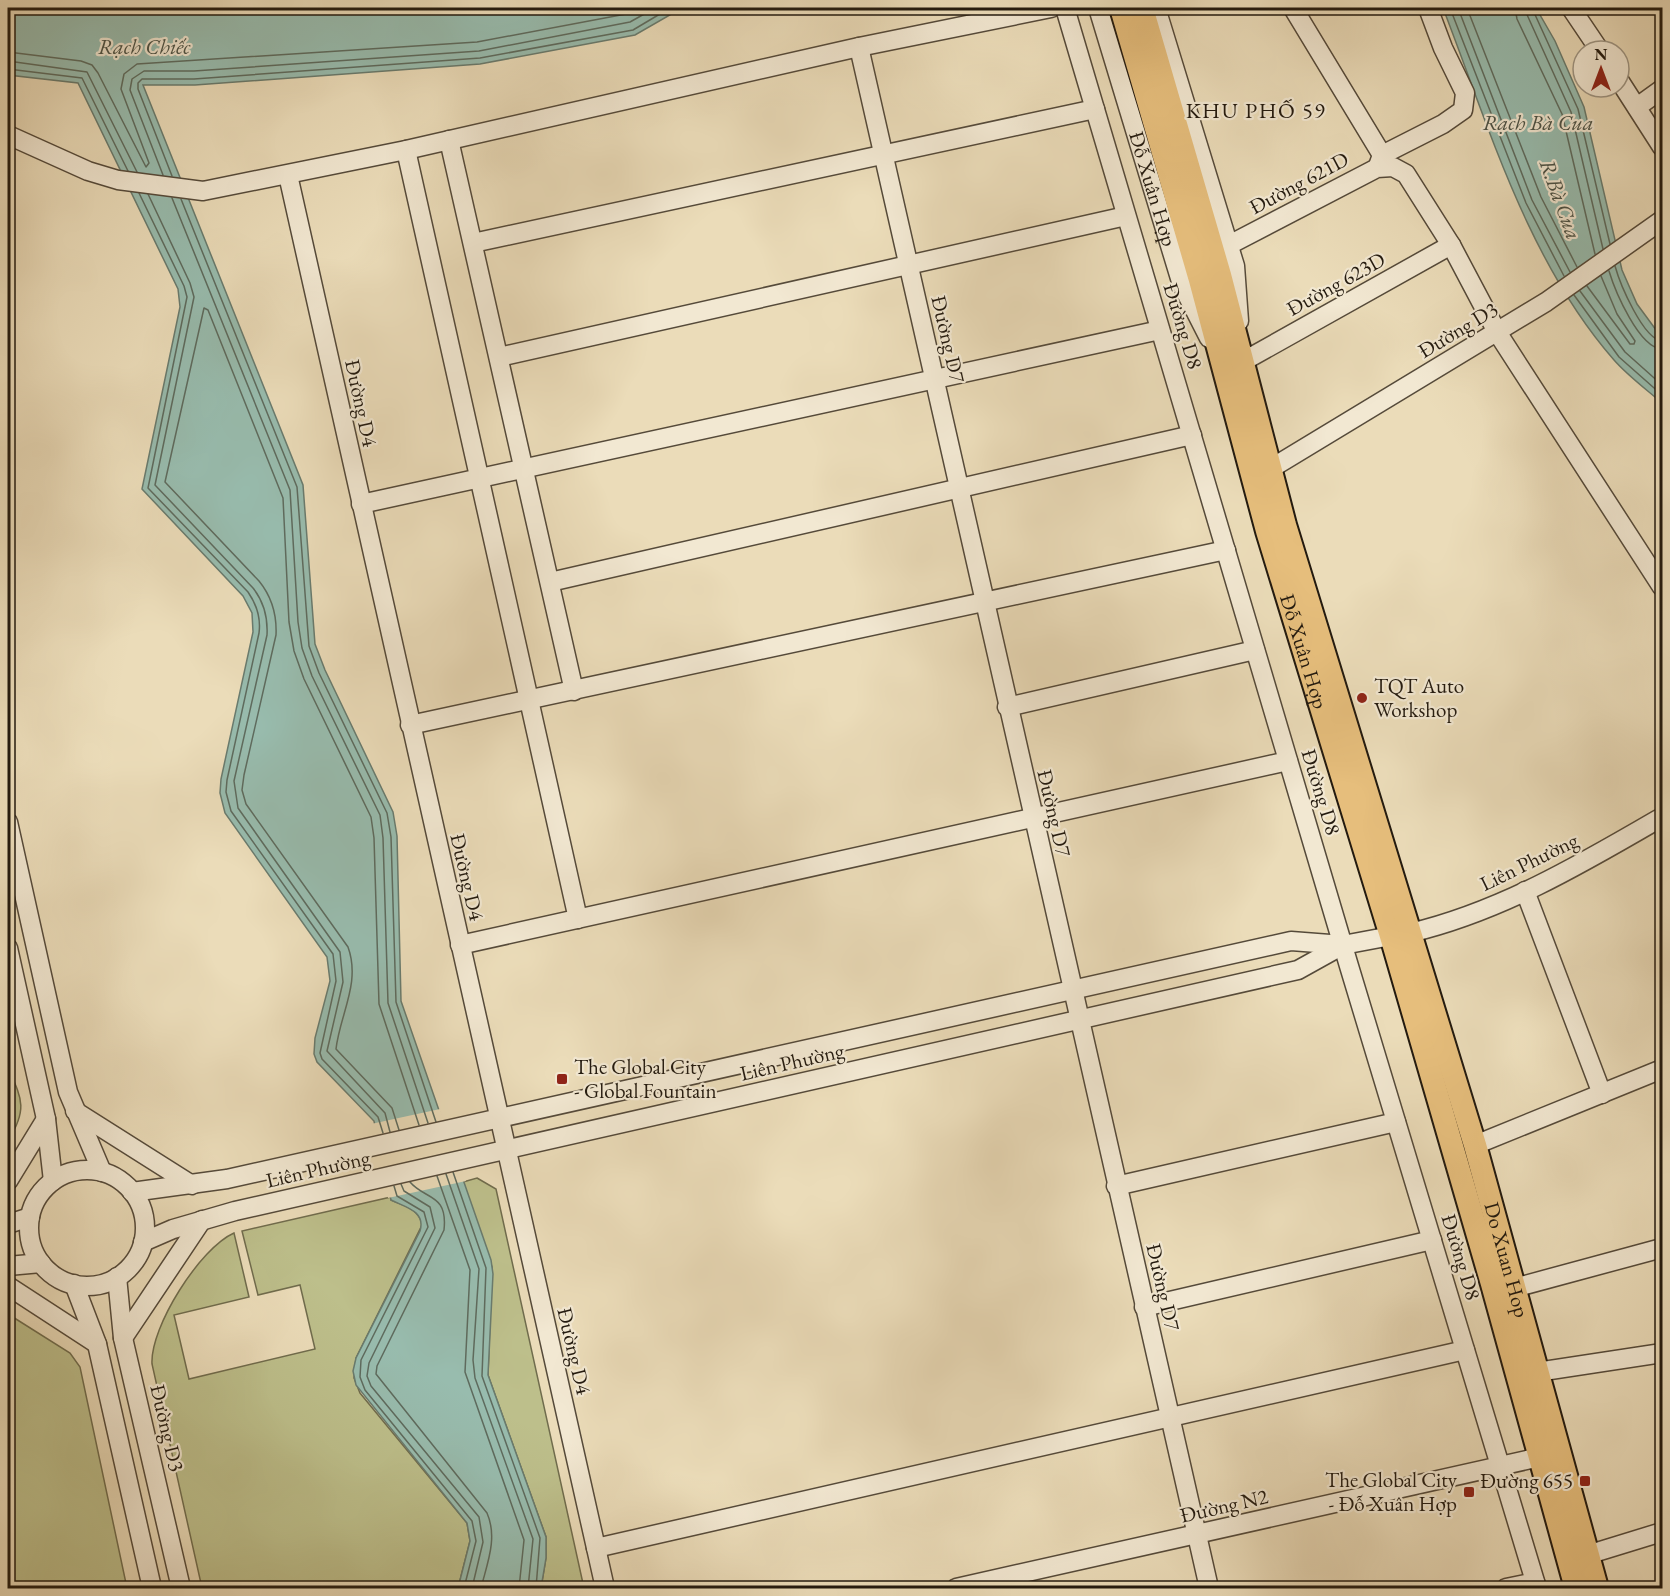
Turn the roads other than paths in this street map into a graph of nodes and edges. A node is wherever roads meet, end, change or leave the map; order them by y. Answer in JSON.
{"nodes":[{"id":1,"x":1051,"y":8,"type":"edge"},
{"id":2,"x":1065,"y":8,"type":"edge"},
{"id":3,"x":1098,"y":8,"type":"edge"},
{"id":4,"x":1121,"y":8,"type":"edge"},
{"id":5,"x":1142,"y":8,"type":"edge"},
{"id":6,"x":1156,"y":8,"type":"edge"},
{"id":7,"x":1293,"y":8,"type":"edge"},
{"id":8,"x":1428,"y":8,"type":"edge"},
{"id":9,"x":1574,"y":9,"type":"edge"},
{"id":10,"x":1593,"y":39,"type":"edge"},
{"id":11,"x":859,"y":47,"type":"junction"},
{"id":12,"x":1154,"y":85,"type":"junction"},
{"id":13,"x":1662,"y":89,"type":"edge"},
{"id":14,"x":1631,"y":98,"type":"edge"},
{"id":15,"x":1637,"y":107,"type":"junction"},
{"id":16,"x":1095,"y":109,"type":"junction"},
{"id":17,"x":8,"y":135,"type":"edge"},
{"id":18,"x":449,"y":140,"type":"junction"},
{"id":19,"x":1662,"y":147,"type":"edge"},
{"id":20,"x":406,"y":150,"type":"junction"},
{"id":21,"x":883,"y":155,"type":"junction"},
{"id":22,"x":1384,"y":163,"type":"junction"},
{"id":23,"x":288,"y":175,"type":"junction"},
{"id":24,"x":1126,"y":216,"type":"junction"},
{"id":25,"x":1658,"y":224,"type":"edge"},
{"id":26,"x":473,"y":243,"type":"junction"},
{"id":27,"x":1229,"y":245,"type":"junction"},
{"id":28,"x":1451,"y":245,"type":"junction"},
{"id":29,"x":908,"y":265,"type":"junction"},
{"id":30,"x":1160,"y":330,"type":"junction"},
{"id":31,"x":1497,"y":332,"type":"junction"},
{"id":32,"x":499,"y":357,"type":"junction"},
{"id":33,"x":1232,"y":364,"type":"junction"},
{"id":34,"x":934,"y":380,"type":"junction"},
{"id":35,"x":1192,"y":435,"type":"junction"},
{"id":36,"x":524,"y":471,"type":"junction"},
{"id":37,"x":1260,"y":472,"type":"junction"},
{"id":38,"x":480,"y":480,"type":"junction"},
{"id":39,"x":958,"y":489,"type":"junction"},
{"id":40,"x":361,"y":504,"type":"junction"},
{"id":41,"x":1226,"y":550,"type":"junction"},
{"id":42,"x":550,"y":582,"type":"junction"},
{"id":43,"x":1662,"y":588,"type":"edge"},
{"id":44,"x":984,"y":602,"type":"junction"},
{"id":45,"x":1256,"y":650,"type":"junction"},
{"id":46,"x":574,"y":690,"type":"junction"},
{"id":47,"x":529,"y":700,"type":"junction"},
{"id":48,"x":1007,"y":707,"type":"junction"},
{"id":49,"x":410,"y":725,"type":"junction"},
{"id":50,"x":1288,"y":761,"type":"junction"},
{"id":51,"x":1662,"y":817,"type":"edge"},
{"id":52,"x":1032,"y":818,"type":"junction"},
{"id":53,"x":8,"y":822,"type":"edge"},
{"id":54,"x":1525,"y":891,"type":"junction"},
{"id":55,"x":578,"y":919,"type":"junction"},
{"id":56,"x":1400,"y":934,"type":"junction"},
{"id":57,"x":460,"y":945,"type":"junction"},
{"id":58,"x":1343,"y":945,"type":"junction"},
{"id":59,"x":8,"y":948,"type":"edge"},
{"id":60,"x":1071,"y":990,"type":"junction"},
{"id":61,"x":51,"y":1016,"type":"junction"},
{"id":62,"x":1078,"y":1020,"type":"junction"},
{"id":63,"x":24,"y":1022,"type":"junction"},
{"id":64,"x":1662,"y":1069,"type":"edge"},
{"id":65,"x":1602,"y":1094,"type":"junction"},
{"id":66,"x":75,"y":1111,"type":"junction"},
{"id":67,"x":499,"y":1118,"type":"junction"},
{"id":68,"x":46,"y":1119,"type":"junction"},
{"id":69,"x":1396,"y":1122,"type":"junction"},
{"id":70,"x":1475,"y":1145,"type":"junction"},
{"id":71,"x":506,"y":1150,"type":"junction"},
{"id":72,"x":102,"y":1172,"type":"junction"},
{"id":73,"x":8,"y":1181,"type":"edge"},
{"id":74,"x":53,"y":1181,"type":"junction"},
{"id":75,"x":192,"y":1185,"type":"junction"},
{"id":76,"x":1116,"y":1186,"type":"junction"},
{"id":77,"x":132,"y":1192,"type":"junction"},
{"id":78,"x":30,"y":1217,"type":"junction"},
{"id":79,"x":202,"y":1220,"type":"junction"},
{"id":80,"x":8,"y":1224,"type":"edge"},
{"id":81,"x":1432,"y":1240,"type":"junction"},
{"id":82,"x":143,"y":1242,"type":"junction"},
{"id":83,"x":1662,"y":1248,"type":"edge"},
{"id":84,"x":41,"y":1263,"type":"junction"},
{"id":85,"x":8,"y":1266,"type":"edge"},
{"id":86,"x":117,"y":1277,"type":"junction"},
{"id":87,"x":74,"y":1284,"type":"junction"},
{"id":88,"x":8,"y":1286,"type":"edge"},
{"id":89,"x":1514,"y":1288,"type":"junction"},
{"id":90,"x":1144,"y":1307,"type":"junction"},
{"id":91,"x":123,"y":1338,"type":"junction"},
{"id":92,"x":97,"y":1344,"type":"junction"},
{"id":93,"x":1465,"y":1350,"type":"junction"},
{"id":94,"x":1662,"y":1353,"type":"edge"},
{"id":95,"x":1527,"y":1375,"type":"junction"},
{"id":96,"x":1169,"y":1416,"type":"junction"},
{"id":97,"x":1540,"y":1458,"type":"junction"},
{"id":98,"x":1500,"y":1467,"type":"junction"},
{"id":99,"x":1662,"y":1532,"type":"edge"},
{"id":100,"x":1197,"y":1535,"type":"junction"},
{"id":101,"x":596,"y":1548,"type":"junction"},
{"id":102,"x":1587,"y":1555,"type":"junction"},
{"id":103,"x":1536,"y":1585,"type":"edge"},
{"id":104,"x":152,"y":1588,"type":"edge"},
{"id":105,"x":181,"y":1588,"type":"edge"},
{"id":106,"x":605,"y":1588,"type":"edge"},
{"id":107,"x":956,"y":1588,"type":"edge"},
{"id":108,"x":1209,"y":1588,"type":"edge"},
{"id":109,"x":1506,"y":1588,"type":"edge"},
{"id":110,"x":1576,"y":1588,"type":"edge"},
{"id":111,"x":1597,"y":1588,"type":"edge"}],
"edges":[{"from":1,"to":11,"type":"street"},
{"from":2,"to":16,"type":"street","name":"Đường D8"},
{"from":3,"to":33,"type":"street","name":"Đỗ Xuân Hợp"},
{"from":4,"to":12,"type":"main road"},
{"from":5,"to":12,"type":"main road"},
{"from":6,"to":27,"type":"street","name":"Đỗ Xuân Hợp"},
{"from":7,"to":22,"type":"street"},
{"from":8,"to":22,"type":"street","name":"Đường 621D"},
{"from":9,"to":10,"type":"street"},
{"from":11,"to":18,"type":"street"},
{"from":11,"to":21,"type":"street","name":"Đường D7"},
{"from":12,"to":33,"type":"main road","name":"Đỗ Xuân Hợp"},
{"from":13,"to":15,"type":"street"},
{"from":14,"to":15,"type":"street"},
{"from":15,"to":19,"type":"street"},
{"from":16,"to":21,"type":"street"},
{"from":16,"to":24,"type":"street","name":"Đường D8"},
{"from":17,"to":23,"type":"street"},
{"from":18,"to":20,"type":"street"},
{"from":18,"to":26,"type":"street"},
{"from":20,"to":23,"type":"street"},
{"from":20,"to":38,"type":"street"},
{"from":21,"to":26,"type":"street"},
{"from":21,"to":29,"type":"street","name":"Đường D7"},
{"from":22,"to":27,"type":"street","name":"Đường 621D"},
{"from":22,"to":28,"type":"street"},
{"from":23,"to":40,"type":"street","name":"Đường D4"},
{"from":24,"to":29,"type":"street"},
{"from":24,"to":30,"type":"street","name":"Đường D8"},
{"from":25,"to":31,"type":"street","name":"Đường D3"},
{"from":26,"to":32,"type":"street"},
{"from":27,"to":33,"type":"street","name":"Đỗ Xuân Hợp"},
{"from":28,"to":31,"type":"street"},
{"from":28,"to":33,"type":"street","name":"Đường 623D"},
{"from":29,"to":32,"type":"street"},
{"from":29,"to":34,"type":"street","name":"Đường D7"},
{"from":30,"to":34,"type":"street"},
{"from":30,"to":35,"type":"street","name":"Đường D8"},
{"from":31,"to":37,"type":"street","name":"Đường D3"},
{"from":31,"to":43,"type":"street"},
{"from":32,"to":36,"type":"street"},
{"from":33,"to":37,"type":"main road","name":"Đỗ Xuân Hợp"},
{"from":34,"to":36,"type":"street"},
{"from":34,"to":39,"type":"street","name":"Đường D7"},
{"from":35,"to":39,"type":"street"},
{"from":35,"to":41,"type":"street","name":"Đường D8"},
{"from":36,"to":38,"type":"street"},
{"from":36,"to":42,"type":"street"},
{"from":37,"to":56,"type":"main road","name":"Đỗ Xuân Hợp"},
{"from":38,"to":40,"type":"street"},
{"from":38,"to":47,"type":"street"},
{"from":39,"to":42,"type":"street"},
{"from":39,"to":44,"type":"street","name":"Đường D7"},
{"from":40,"to":49,"type":"street","name":"Đường D4"},
{"from":41,"to":44,"type":"street"},
{"from":41,"to":45,"type":"street","name":"Đường D8"},
{"from":42,"to":46,"type":"street"},
{"from":44,"to":46,"type":"street"},
{"from":44,"to":48,"type":"street","name":"Đường D7"},
{"from":45,"to":48,"type":"street"},
{"from":45,"to":50,"type":"street","name":"Đường D8"},
{"from":46,"to":47,"type":"street"},
{"from":47,"to":49,"type":"street"},
{"from":47,"to":55,"type":"street"},
{"from":48,"to":52,"type":"street","name":"Đường D7"},
{"from":49,"to":57,"type":"street","name":"Đường D4"},
{"from":50,"to":52,"type":"street"},
{"from":50,"to":58,"type":"street","name":"Đường D8"},
{"from":51,"to":54,"type":"street","name":"Liên Phường"},
{"from":52,"to":55,"type":"street"},
{"from":52,"to":60,"type":"street","name":"Đường D7"},
{"from":53,"to":61,"type":"street"},
{"from":54,"to":56,"type":"street","name":"Liên Phường"},
{"from":54,"to":65,"type":"street"},
{"from":55,"to":57,"type":"street"},
{"from":56,"to":58,"type":"street","name":"Liên Phường"},
{"from":56,"to":70,"type":"main road","name":"Do Xuan Hop"},
{"from":56,"to":95,"type":"main road","name":"Do Xuan Hop"},
{"from":57,"to":67,"type":"street","name":"Đường D4"},
{"from":58,"to":60,"type":"street","name":"Liên Phường"},
{"from":58,"to":62,"type":"street","name":"Liên Phường"},
{"from":58,"to":69,"type":"street","name":"Đường D8"},
{"from":59,"to":63,"type":"street"},
{"from":60,"to":62,"type":"street","name":"Đường D7"},
{"from":60,"to":67,"type":"street","name":"Liên Phường"},
{"from":61,"to":63,"type":"street"},
{"from":61,"to":66,"type":"street"},
{"from":62,"to":71,"type":"street","name":"Liên Phường"},
{"from":62,"to":76,"type":"street","name":"Đường D7"},
{"from":63,"to":68,"type":"street"},
{"from":64,"to":65,"type":"street"},
{"from":65,"to":70,"type":"street"},
{"from":66,"to":72,"type":"street"},
{"from":66,"to":75,"type":"street"},
{"from":67,"to":71,"type":"street","name":"Đường D4"},
{"from":67,"to":75,"type":"street","name":"Liên Phường"},
{"from":68,"to":73,"type":"street"},
{"from":68,"to":74,"type":"street"},
{"from":69,"to":76,"type":"street"},
{"from":69,"to":81,"type":"street","name":"Đường D8"},
{"from":70,"to":89,"type":"main road","name":"Do Xuan Hop"},
{"from":71,"to":79,"type":"street","name":"Liên Phường"},
{"from":71,"to":101,"type":"street","name":"Đường D4"},
{"from":72,"to":74,"type":"street"},
{"from":72,"to":77,"type":"street"},
{"from":74,"to":78,"type":"street"},
{"from":75,"to":77,"type":"street","name":"Liên Phường"},
{"from":76,"to":90,"type":"street","name":"Đường D7"},
{"from":77,"to":82,"type":"street"},
{"from":78,"to":80,"type":"street"},
{"from":78,"to":84,"type":"street"},
{"from":79,"to":82,"type":"street","name":"Liên Phường"},
{"from":79,"to":91,"type":"street"},
{"from":81,"to":90,"type":"street"},
{"from":81,"to":93,"type":"street","name":"Đường D8"},
{"from":82,"to":86,"type":"street"},
{"from":83,"to":89,"type":"street"},
{"from":84,"to":85,"type":"street"},
{"from":84,"to":87,"type":"street"},
{"from":86,"to":87,"type":"street"},
{"from":86,"to":91,"type":"street","name":"Đường D3"},
{"from":87,"to":92,"type":"street"},
{"from":88,"to":92,"type":"street"},
{"from":89,"to":95,"type":"main road","name":"Do Xuan Hop"},
{"from":90,"to":96,"type":"street","name":"Đường D7"},
{"from":91,"to":105,"type":"street","name":"Đường D3"},
{"from":92,"to":104,"type":"street"},
{"from":93,"to":96,"type":"street"},
{"from":93,"to":98,"type":"street","name":"Đường D8"},
{"from":94,"to":95,"type":"street"},
{"from":95,"to":97,"type":"main road","name":"Do Xuan Hop"},
{"from":95,"to":102,"type":"main road","name":"Do Xuan Hop"},
{"from":96,"to":100,"type":"street","name":"Đường D7"},
{"from":96,"to":101,"type":"street"},
{"from":97,"to":98,"type":"street","name":"Đường N2"},
{"from":97,"to":110,"type":"main road","name":"Do Xuan Hop"},
{"from":98,"to":100,"type":"street","name":"Đường N2"},
{"from":98,"to":103,"type":"street","name":"Đường D8"},
{"from":99,"to":102,"type":"street"},
{"from":100,"to":107,"type":"street","name":"Đường N2"},
{"from":100,"to":108,"type":"street","name":"Đường D7"},
{"from":101,"to":106,"type":"street","name":"Đường D4"},
{"from":102,"to":111,"type":"main road","name":"Do Xuan Hop"},
{"from":103,"to":109,"type":"street"}]}
